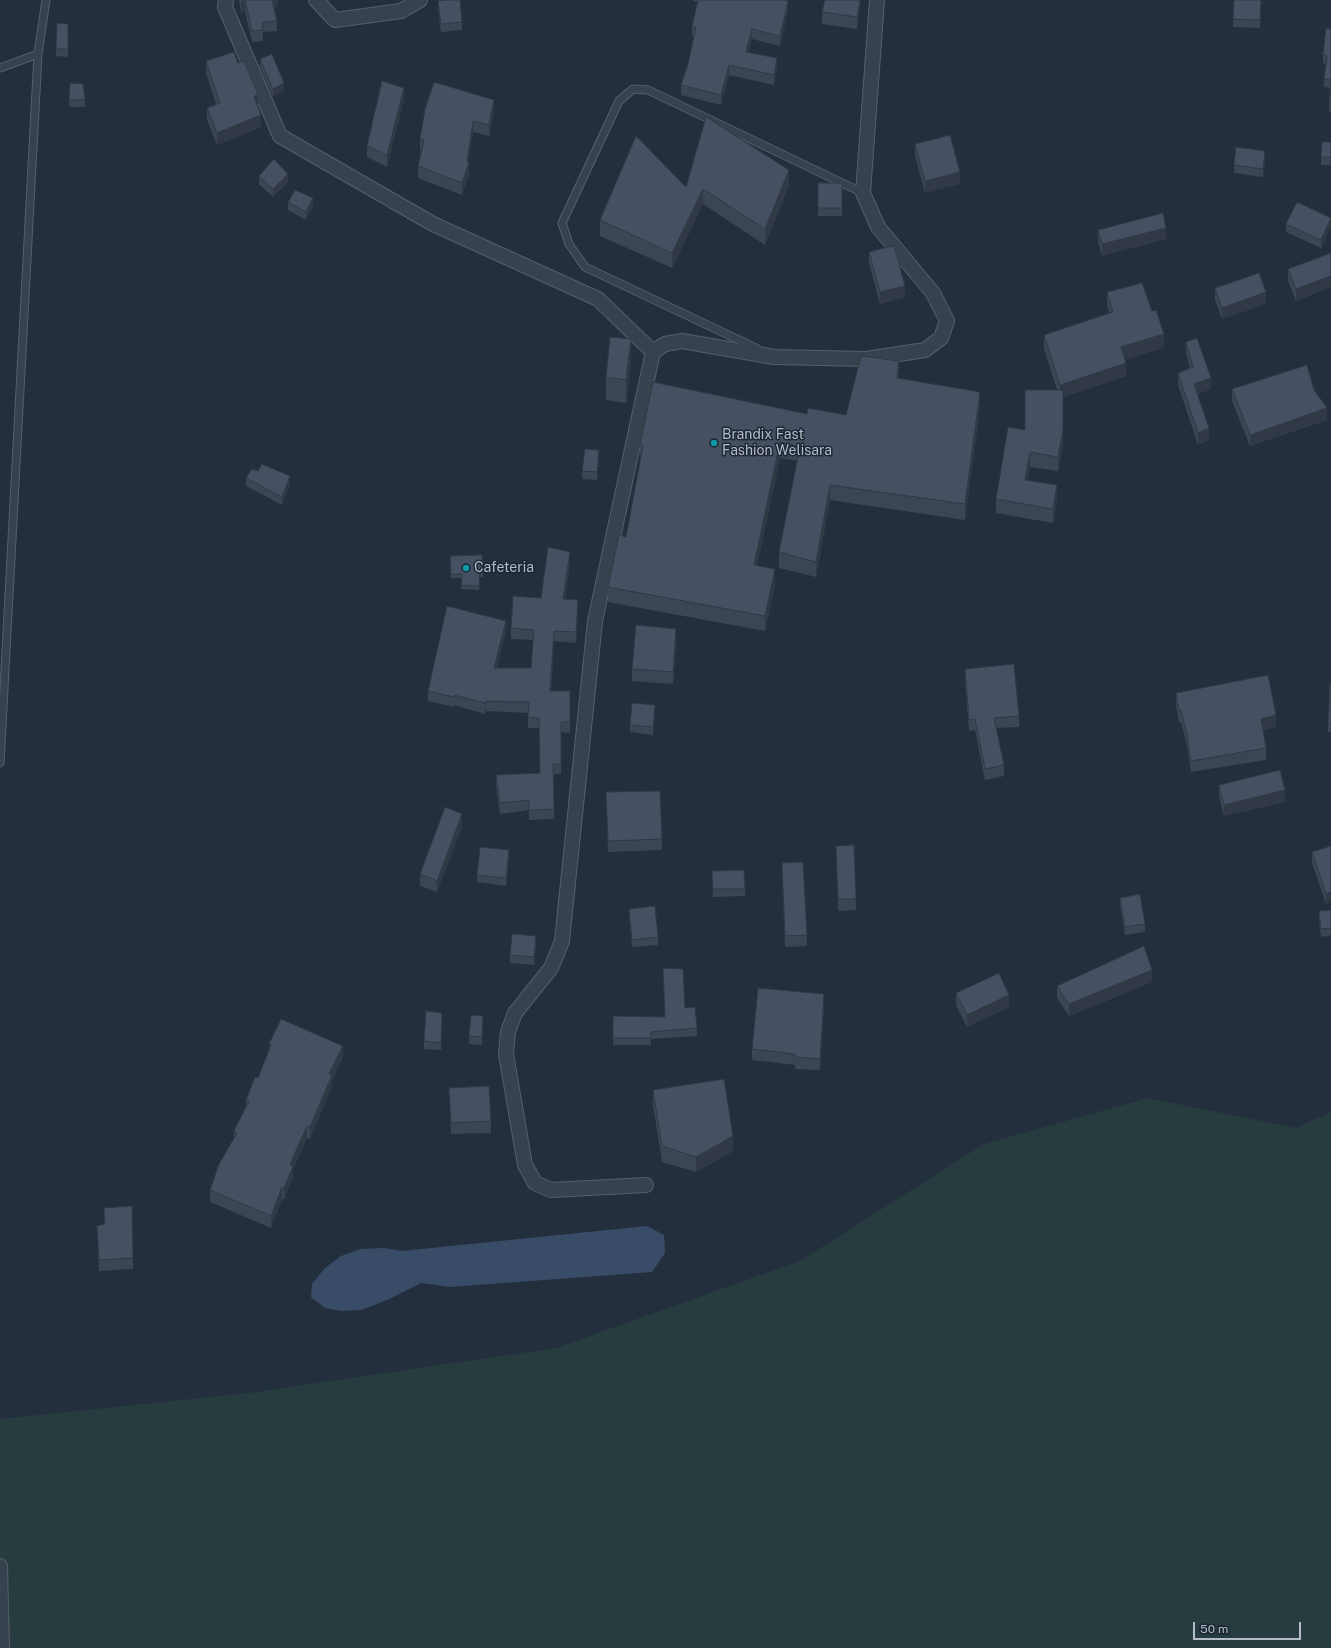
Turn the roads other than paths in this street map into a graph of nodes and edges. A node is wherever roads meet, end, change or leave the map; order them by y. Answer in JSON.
{"nodes":[{"id":1,"x":46,"y":0,"type":"edge"},
{"id":2,"x":226,"y":0,"type":"edge"},
{"id":3,"x":316,"y":0,"type":"edge"},
{"id":4,"x":420,"y":0,"type":"edge"},
{"id":5,"x":877,"y":0,"type":"edge"},
{"id":6,"x":38,"y":54,"type":"junction"},
{"id":7,"x":0,"y":68,"type":"edge"},
{"id":8,"x":863,"y":193,"type":"junction"},
{"id":9,"x":653,"y":352,"type":"junction"},
{"id":10,"x":774,"y":357,"type":"junction"},
{"id":11,"x":0,"y":763,"type":"edge"},
{"id":12,"x":646,"y":1185,"type":"dead end"},
{"id":13,"x":0,"y":1566,"type":"edge"},
{"id":14,"x":2,"y":1648,"type":"edge"}],
"edges":[{"from":1,"to":6,"type":"lane"},
{"from":2,"to":9,"type":"street"},
{"from":3,"to":4,"type":"street"},
{"from":5,"to":8,"type":"street"},
{"from":6,"to":7,"type":"lane"},
{"from":6,"to":11,"type":"lane"},
{"from":8,"to":10,"type":"street"},
{"from":8,"to":10,"type":"lane"},
{"from":9,"to":10,"type":"street"},
{"from":9,"to":12,"type":"street"},
{"from":13,"to":14,"type":"street"}]}
